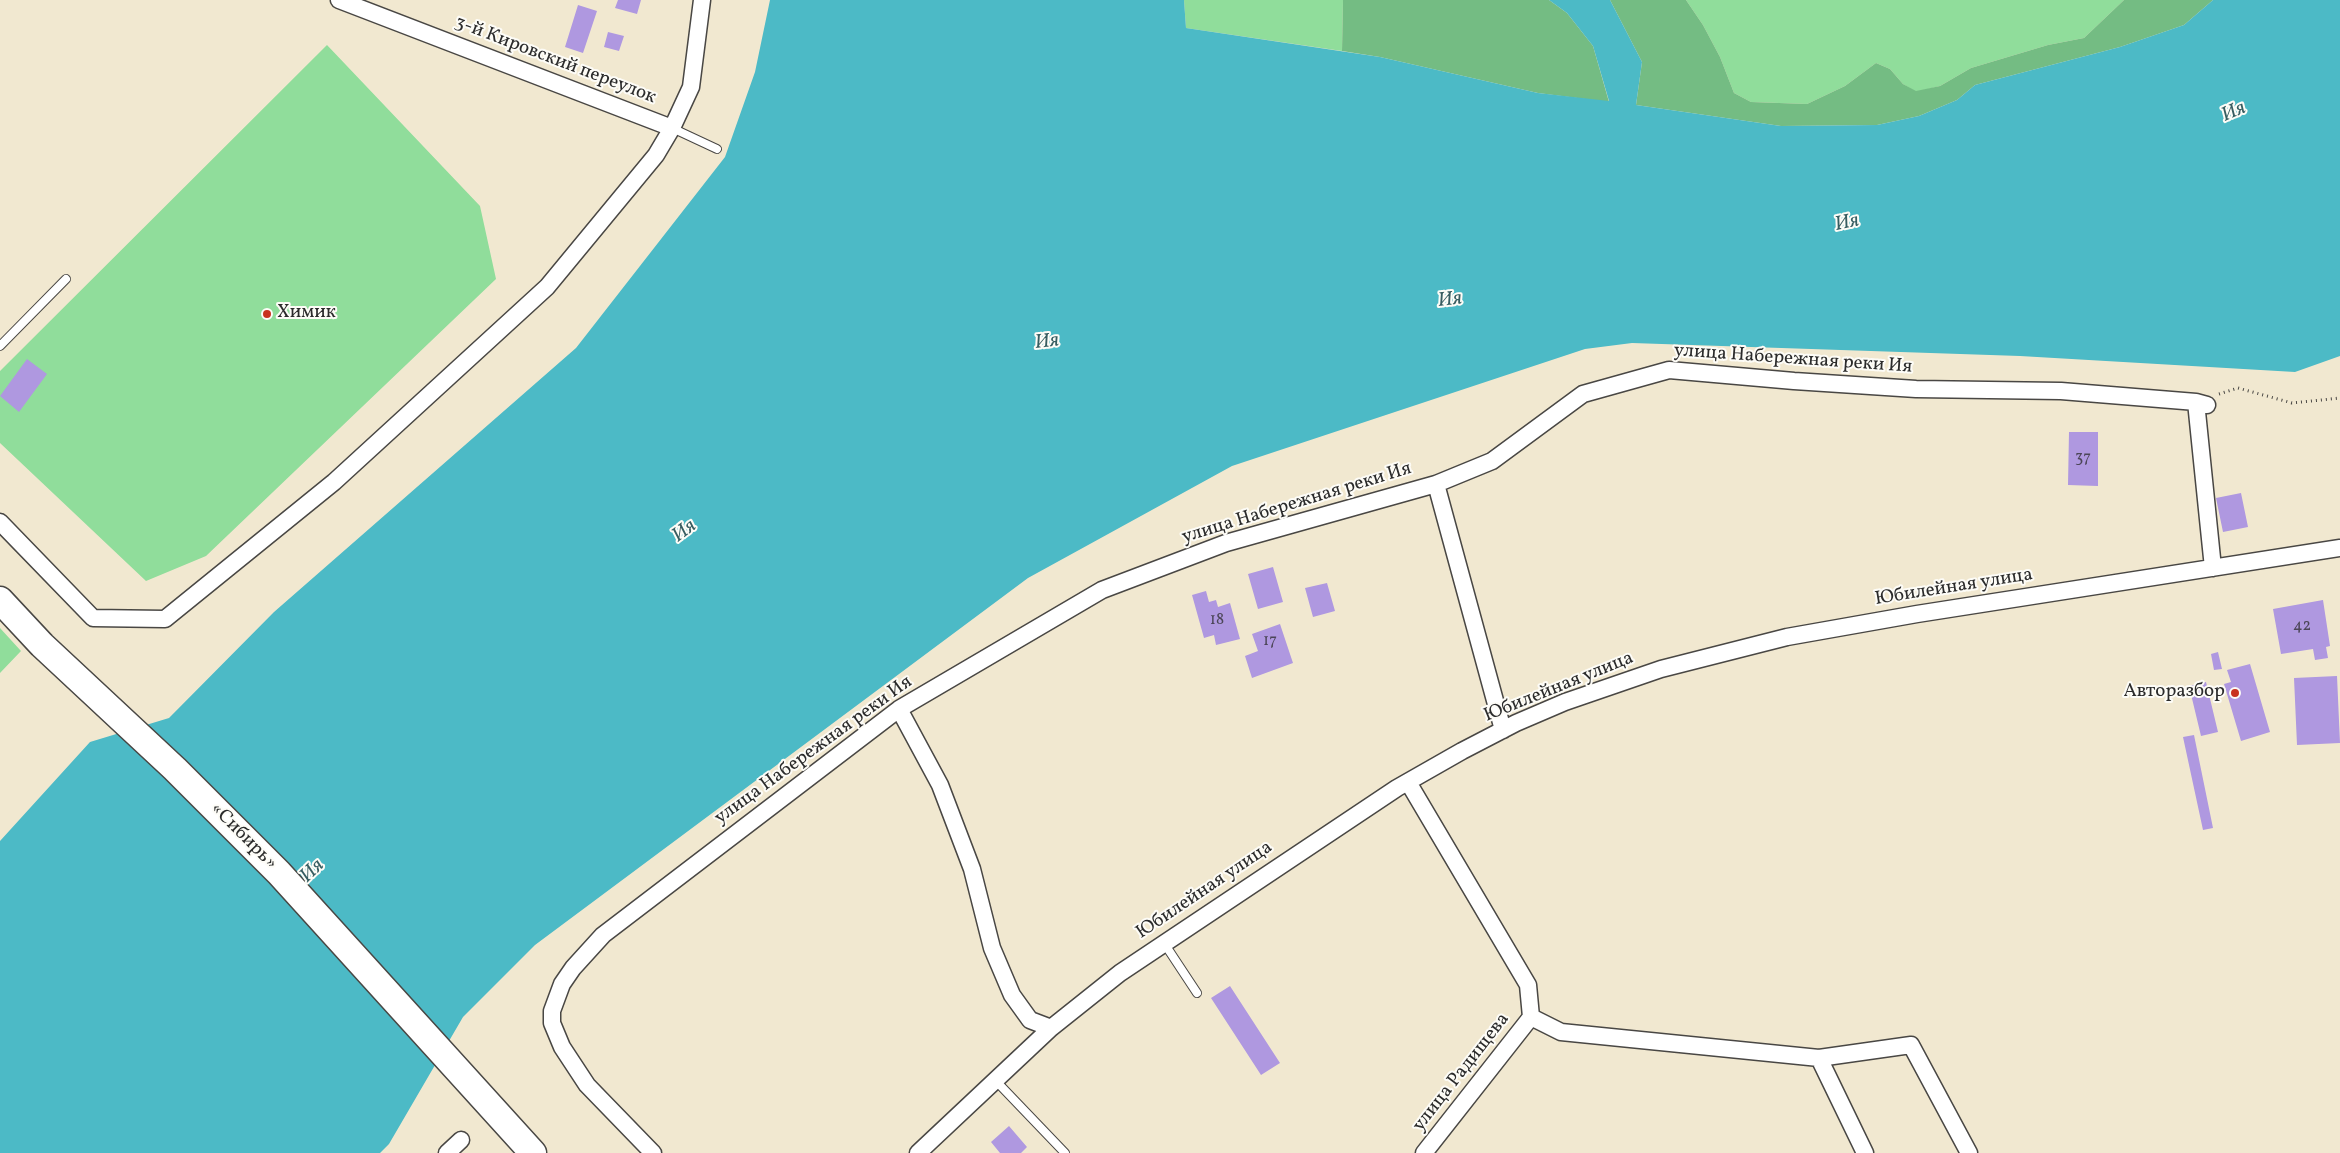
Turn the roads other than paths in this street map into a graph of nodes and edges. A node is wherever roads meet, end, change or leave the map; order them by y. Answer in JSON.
{"nodes":[{"id":1,"x":339,"y":0,"type":"edge"},
{"id":2,"x":702,"y":0,"type":"edge"},
{"id":3,"x":672,"y":128,"type":"junction"},
{"id":4,"x":717,"y":149,"type":"dead end"},
{"id":5,"x":66,"y":279,"type":"dead end"},
{"id":6,"x":0,"y":346,"type":"edge"},
{"id":7,"x":1436,"y":484,"type":"junction"},
{"id":8,"x":0,"y":522,"type":"edge"},
{"id":9,"x":2340,"y":548,"type":"edge"},
{"id":10,"x":2213,"y":568,"type":"junction"},
{"id":11,"x":0,"y":600,"type":"edge"},
{"id":12,"x":899,"y":709,"type":"junction"},
{"id":13,"x":1503,"y":730,"type":"junction"},
{"id":14,"x":1408,"y":782,"type":"junction"},
{"id":15,"x":1164,"y":943,"type":"junction"},
{"id":16,"x":1197,"y":993,"type":"dead end"},
{"id":17,"x":1531,"y":1017,"type":"junction"},
{"id":18,"x":1051,"y":1028,"type":"junction"},
{"id":19,"x":1819,"y":1058,"type":"junction"},
{"id":20,"x":996,"y":1081,"type":"junction"},
{"id":21,"x":461,"y":1140,"type":"dead end"},
{"id":22,"x":447,"y":1153,"type":"edge"},
{"id":23,"x":534,"y":1153,"type":"edge"},
{"id":24,"x":653,"y":1153,"type":"edge"},
{"id":25,"x":918,"y":1153,"type":"edge"},
{"id":26,"x":1065,"y":1153,"type":"edge"},
{"id":27,"x":1424,"y":1153,"type":"edge"},
{"id":28,"x":1865,"y":1153,"type":"edge"},
{"id":29,"x":1969,"y":1153,"type":"edge"}],
"edges":[{"from":1,"to":3,"type":"street","name":"3-й Кировский переулок"},
{"from":2,"to":3,"type":"street"},
{"from":3,"to":4,"type":"lane"},
{"from":3,"to":8,"type":"street"},
{"from":5,"to":6,"type":"lane"},
{"from":7,"to":10,"type":"street","name":"улица Набережная реки Ия"},
{"from":7,"to":12,"type":"street","name":"улица Набережная реки Ия"},
{"from":7,"to":13,"type":"street"},
{"from":9,"to":10,"type":"street","name":"Юбилейная улица"},
{"from":10,"to":13,"type":"street","name":"Юбилейная улица"},
{"from":11,"to":23,"type":"highway","name":"«Сибирь»"},
{"from":12,"to":18,"type":"street"},
{"from":12,"to":24,"type":"street","name":"улица Набережная реки Ия"},
{"from":13,"to":14,"type":"street","name":"Юбилейная улица"},
{"from":14,"to":15,"type":"street","name":"Юбилейная улица"},
{"from":14,"to":17,"type":"street"},
{"from":15,"to":16,"type":"lane"},
{"from":15,"to":18,"type":"street","name":"Юбилейная улица"},
{"from":17,"to":19,"type":"street"},
{"from":17,"to":27,"type":"street","name":"улица Радищева"},
{"from":18,"to":20,"type":"street","name":"Юбилейная улица"},
{"from":19,"to":28,"type":"street"},
{"from":19,"to":29,"type":"street"},
{"from":20,"to":25,"type":"street","name":"Юбилейная улица"},
{"from":20,"to":26,"type":"lane"},
{"from":21,"to":22,"type":"street"}]}
